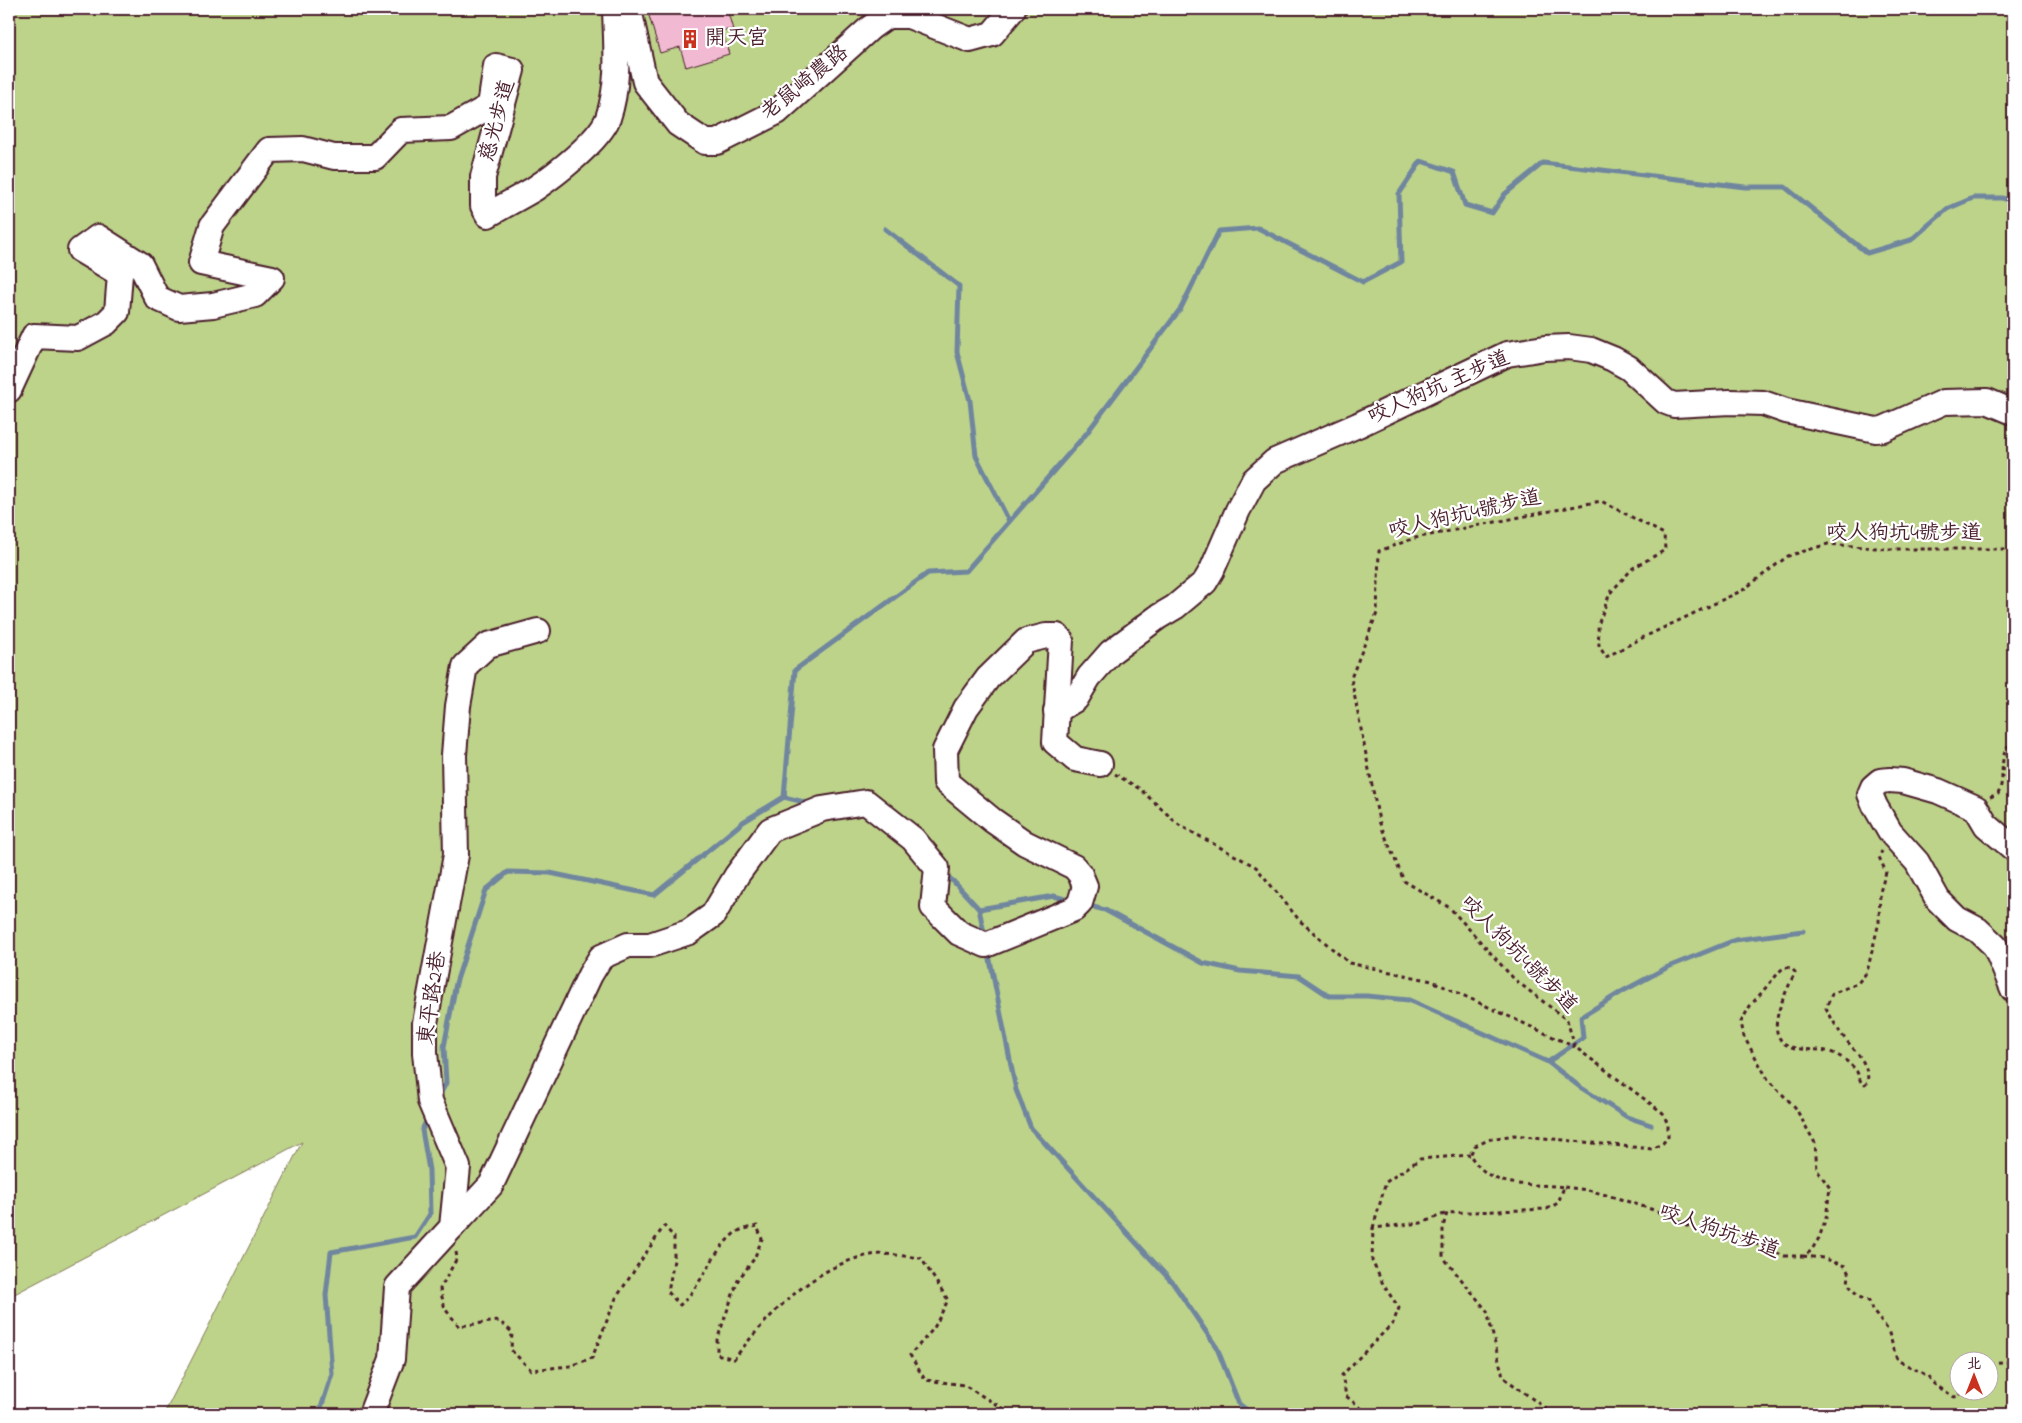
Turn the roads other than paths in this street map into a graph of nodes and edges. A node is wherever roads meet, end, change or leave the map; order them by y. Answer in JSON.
{"nodes":[{"id":1,"x":615,"y":9,"type":"edge"},
{"id":2,"x":629,"y":9,"type":"edge"},
{"id":3,"x":1013,"y":9,"type":"edge"},
{"id":4,"x":9,"y":390,"type":"edge"},
{"id":5,"x":2013,"y":412,"type":"edge"},
{"id":6,"x":538,"y":631,"type":"dead end"},
{"id":7,"x":1056,"y":712,"type":"junction"},
{"id":8,"x":1100,"y":764,"type":"road end"},
{"id":9,"x":2013,"y":848,"type":"edge"},
{"id":10,"x":2013,"y":990,"type":"edge"},
{"id":11,"x":452,"y":1227,"type":"junction"},
{"id":12,"x":371,"y":1414,"type":"edge"}],
"edges":[{"from":1,"to":4,"type":"street","name":"慈光步道"},
{"from":2,"to":3,"type":"street","name":"老鼠崎農路"},
{"from":5,"to":7,"type":"street","name":"咬人狗坑 主步道"},
{"from":6,"to":11,"type":"street","name":"東平路2巷"},
{"from":7,"to":8,"type":"street"},
{"from":7,"to":11,"type":"street"},
{"from":9,"to":10,"type":"street"},
{"from":11,"to":12,"type":"street"}]}
